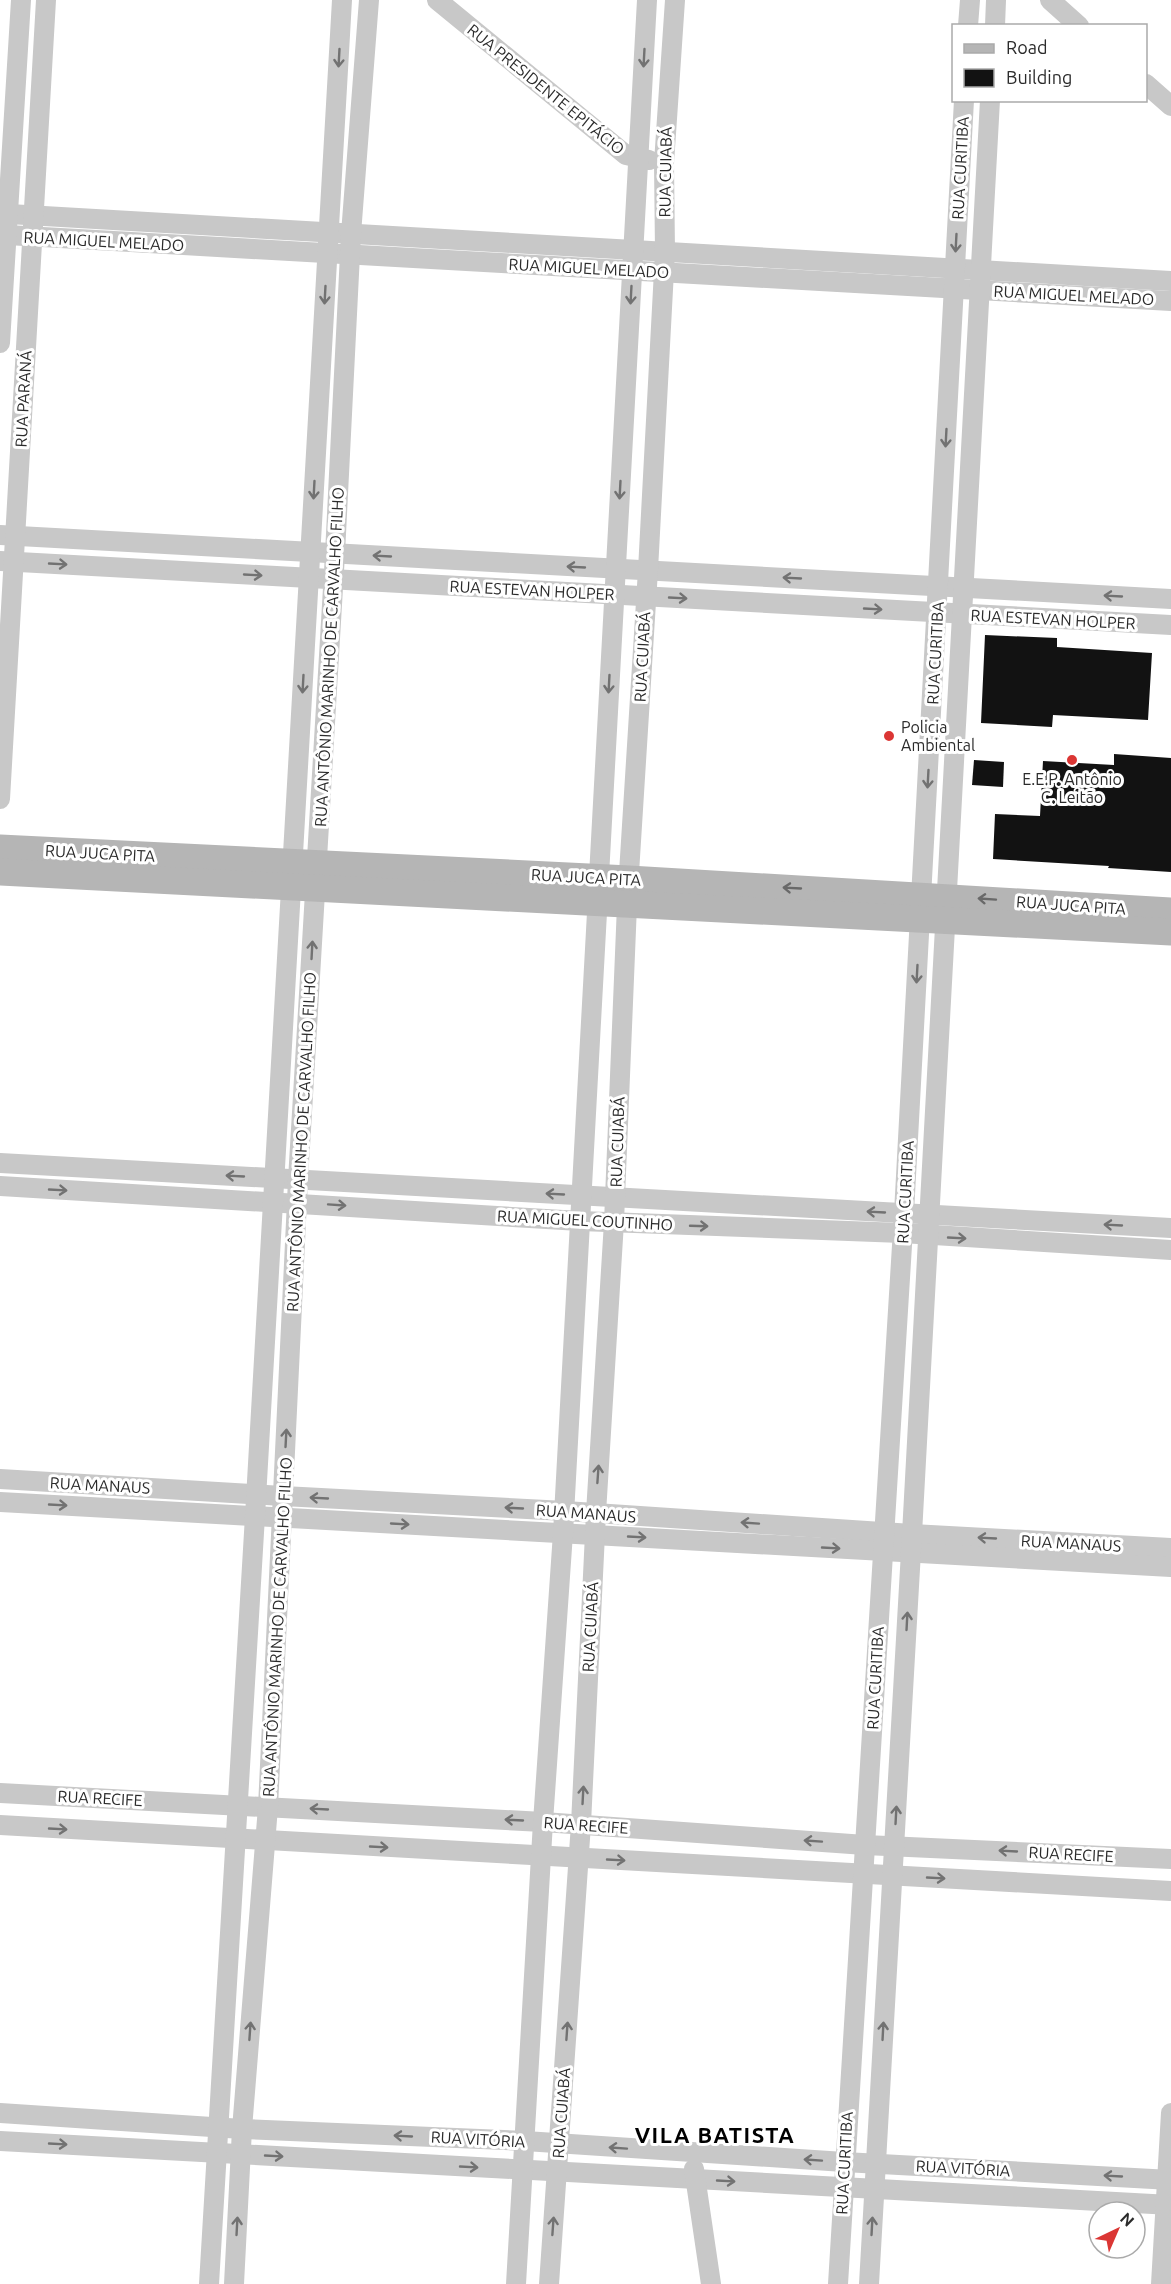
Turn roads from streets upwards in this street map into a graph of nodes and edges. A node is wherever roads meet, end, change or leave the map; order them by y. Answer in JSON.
{"nodes":[{"id":1,"x":21,"y":0,"type":"edge"},
{"id":2,"x":46,"y":0,"type":"edge"},
{"id":3,"x":342,"y":0,"type":"edge"},
{"id":4,"x":369,"y":0,"type":"edge"},
{"id":5,"x":437,"y":0,"type":"edge"},
{"id":6,"x":647,"y":0,"type":"edge"},
{"id":7,"x":675,"y":0,"type":"edge"},
{"id":8,"x":970,"y":0,"type":"edge"},
{"id":9,"x":996,"y":0,"type":"edge"},
{"id":10,"x":1050,"y":0,"type":"edge"},
{"id":11,"x":968,"y":24,"type":"edge"},
{"id":12,"x":995,"y":24,"type":"edge"},
{"id":13,"x":1077,"y":24,"type":"edge"},
{"id":14,"x":1147,"y":85,"type":"edge"},
{"id":15,"x":964,"y":102,"type":"edge"},
{"id":16,"x":990,"y":102,"type":"edge"},
{"id":17,"x":1171,"y":106,"type":"edge"},
{"id":18,"x":638,"y":158,"type":"junction"},
{"id":19,"x":664,"y":163,"type":"junction"},
{"id":20,"x":9,"y":214,"type":"junction"},
{"id":21,"x":34,"y":215,"type":"junction"},
{"id":22,"x":329,"y":233,"type":"junction"},
{"id":23,"x":351,"y":234,"type":"junction"},
{"id":24,"x":7,"y":235,"type":"junction"},
{"id":25,"x":33,"y":237,"type":"junction"},
{"id":26,"x":633,"y":250,"type":"junction"},
{"id":27,"x":664,"y":252,"type":"junction"},
{"id":28,"x":327,"y":253,"type":"junction"},
{"id":29,"x":350,"y":255,"type":"junction"},
{"id":30,"x":954,"y":269,"type":"junction"},
{"id":31,"x":632,"y":270,"type":"junction"},
{"id":32,"x":981,"y":270,"type":"junction"},
{"id":33,"x":663,"y":272,"type":"junction"},
{"id":34,"x":1171,"y":281,"type":"edge"},
{"id":35,"x":953,"y":288,"type":"junction"},
{"id":36,"x":980,"y":290,"type":"junction"},
{"id":37,"x":1171,"y":301,"type":"edge"},
{"id":38,"x":0,"y":343,"type":"edge"},
{"id":39,"x":8,"y":536,"type":"edge"},
{"id":40,"x":310,"y":552,"type":"junction"},
{"id":41,"x":335,"y":554,"type":"junction"},
{"id":42,"x":7,"y":561,"type":"edge"},
{"id":43,"x":615,"y":569,"type":"junction"},
{"id":44,"x":648,"y":570,"type":"junction"},
{"id":45,"x":309,"y":578,"type":"junction"},
{"id":46,"x":334,"y":579,"type":"junction"},
{"id":47,"x":938,"y":586,"type":"junction"},
{"id":48,"x":963,"y":588,"type":"junction"},
{"id":49,"x":614,"y":594,"type":"junction"},
{"id":50,"x":646,"y":596,"type":"junction"},
{"id":51,"x":1171,"y":599,"type":"edge"},
{"id":52,"x":937,"y":612,"type":"junction"},
{"id":53,"x":961,"y":614,"type":"junction"},
{"id":54,"x":1171,"y":625,"type":"edge"},
{"id":55,"x":0,"y":799,"type":"edge"},
{"id":56,"x":0,"y":848,"type":"edge"},
{"id":57,"x":0,"y":872,"type":"edge"},
{"id":58,"x":304,"y":876,"type":"junction"},
{"id":59,"x":597,"y":891,"type":"junction"},
{"id":60,"x":628,"y":892,"type":"junction"},
{"id":61,"x":933,"y":908,"type":"junction"},
{"id":62,"x":1171,"y":911,"type":"edge"},
{"id":63,"x":1171,"y":932,"type":"edge"},
{"id":64,"x":0,"y":1163,"type":"edge"},
{"id":65,"x":274,"y":1179,"type":"junction"},
{"id":66,"x":298,"y":1180,"type":"junction"},
{"id":67,"x":0,"y":1186,"type":"edge"},
{"id":68,"x":582,"y":1196,"type":"junction"},
{"id":69,"x":615,"y":1197,"type":"junction"},
{"id":70,"x":272,"y":1203,"type":"junction"},
{"id":71,"x":297,"y":1203,"type":"junction"},
{"id":72,"x":904,"y":1213,"type":"junction"},
{"id":73,"x":929,"y":1215,"type":"junction"},
{"id":74,"x":580,"y":1221,"type":"junction"},
{"id":75,"x":614,"y":1222,"type":"junction"},
{"id":76,"x":1171,"y":1228,"type":"edge"},
{"id":77,"x":902,"y":1233,"type":"junction"},
{"id":78,"x":928,"y":1237,"type":"junction"},
{"id":79,"x":1171,"y":1250,"type":"edge"},
{"id":80,"x":0,"y":1479,"type":"edge"},
{"id":81,"x":257,"y":1494,"type":"junction"},
{"id":82,"x":283,"y":1496,"type":"junction"},
{"id":83,"x":0,"y":1502,"type":"edge"},
{"id":84,"x":565,"y":1511,"type":"junction"},
{"id":85,"x":596,"y":1513,"type":"junction"},
{"id":86,"x":255,"y":1516,"type":"junction"},
{"id":87,"x":282,"y":1518,"type":"junction"},
{"id":88,"x":790,"y":1526,"type":"junction"},
{"id":89,"x":563,"y":1533,"type":"junction"},
{"id":90,"x":595,"y":1535,"type":"junction"},
{"id":91,"x":884,"y":1541,"type":"junction"},
{"id":92,"x":912,"y":1544,"type":"junction"},
{"id":93,"x":789,"y":1546,"type":"junction"},
{"id":94,"x":1171,"y":1548,"type":"edge"},
{"id":95,"x":1171,"y":1567,"type":"edge"},
{"id":96,"x":0,"y":1793,"type":"edge"},
{"id":97,"x":237,"y":1806,"type":"junction"},
{"id":98,"x":268,"y":1807,"type":"junction"},
{"id":99,"x":543,"y":1822,"type":"junction"},
{"id":100,"x":581,"y":1824,"type":"junction"},
{"id":101,"x":0,"y":1826,"type":"edge"},
{"id":102,"x":236,"y":1839,"type":"junction"},
{"id":103,"x":265,"y":1840,"type":"junction"},
{"id":104,"x":865,"y":1845,"type":"junction"},
{"id":105,"x":894,"y":1845,"type":"junction"},
{"id":106,"x":541,"y":1856,"type":"junction"},
{"id":107,"x":579,"y":1858,"type":"junction"},
{"id":108,"x":1171,"y":1859,"type":"edge"},
{"id":109,"x":863,"y":1874,"type":"junction"},
{"id":110,"x":892,"y":1875,"type":"junction"},
{"id":111,"x":1171,"y":1890,"type":"edge"},
{"id":112,"x":0,"y":2113,"type":"edge"},
{"id":113,"x":1171,"y":2113,"type":"edge"},
{"id":114,"x":219,"y":2127,"type":"junction"},
{"id":115,"x":242,"y":2129,"type":"junction"},
{"id":116,"x":0,"y":2141,"type":"edge"},
{"id":117,"x":525,"y":2141,"type":"junction"},
{"id":118,"x":558,"y":2144,"type":"junction"},
{"id":119,"x":690,"y":2152,"type":"junction"},
{"id":120,"x":218,"y":2153,"type":"junction"},
{"id":121,"x":241,"y":2154,"type":"junction"},
{"id":122,"x":844,"y":2162,"type":"junction"},
{"id":123,"x":876,"y":2164,"type":"junction"},
{"id":124,"x":524,"y":2170,"type":"junction"},
{"id":125,"x":557,"y":2171,"type":"junction"},
{"id":126,"x":697,"y":2180,"type":"junction"},
{"id":127,"x":1169,"y":2180,"type":"edge"},
{"id":128,"x":843,"y":2187,"type":"junction"},
{"id":129,"x":874,"y":2189,"type":"junction"},
{"id":130,"x":1168,"y":2205,"type":"edge"},
{"id":131,"x":209,"y":2284,"type":"edge"},
{"id":132,"x":234,"y":2284,"type":"edge"},
{"id":133,"x":516,"y":2284,"type":"edge"},
{"id":134,"x":549,"y":2284,"type":"edge"},
{"id":135,"x":711,"y":2284,"type":"edge"},
{"id":136,"x":838,"y":2284,"type":"edge"},
{"id":137,"x":869,"y":2284,"type":"edge"},
{"id":138,"x":1161,"y":2284,"type":"edge"}],
"edges":[{"from":1,"to":20,"type":"street","name":"RUA PARANÁ"},
{"from":2,"to":21,"type":"street","name":"RUA PARANÁ"},
{"from":3,"to":22,"type":"street","name":"RUA ANTÔNIO MARINHO DE CARVALHO FILHO","one_way":true},
{"from":4,"to":23,"type":"street","name":"RUA ANTÔNIO MARINHO DE CARVALHO FILHO"},
{"from":5,"to":18,"type":"street","name":"RUA PRESIDENTE EPITÁCIO"},
{"from":6,"to":18,"type":"street","name":"RUA CUIABÁ","one_way":true},
{"from":7,"to":19,"type":"street","name":"RUA CUIABÁ"},
{"from":8,"to":11,"type":"street"},
{"from":9,"to":12,"type":"street"},
{"from":10,"to":13,"type":"street"},
{"from":14,"to":17,"type":"street"},
{"from":15,"to":30,"type":"street","name":"RUA CURITIBA","one_way":true},
{"from":16,"to":32,"type":"street","name":"RUA CURITIBA"},
{"from":18,"to":19,"type":"street","name":"RUA PRESIDENTE EPITÁCIO"},
{"from":18,"to":26,"type":"street","name":"RUA CUIABÁ"},
{"from":19,"to":27,"type":"street","name":"RUA CUIABÁ"},
{"from":20,"to":21,"type":"street","name":"RUA MIGUEL MELADO"},
{"from":20,"to":24,"type":"street","name":"RUA PARANÁ"},
{"from":21,"to":22,"type":"street","name":"RUA MIGUEL MELADO"},
{"from":21,"to":25,"type":"street","name":"RUA PARANÁ"},
{"from":22,"to":23,"type":"street","name":"RUA MIGUEL MELADO"},
{"from":22,"to":28,"type":"street","name":"RUA ANTÔNIO MARINHO DE CARVALHO FILHO"},
{"from":23,"to":26,"type":"street","name":"RUA MIGUEL MELADO"},
{"from":23,"to":29,"type":"street","name":"RUA ANTÔNIO MARINHO DE CARVALHO FILHO"},
{"from":24,"to":25,"type":"street","name":"RUA MIGUEL MELADO"},
{"from":24,"to":38,"type":"street","name":"RUA PARANÁ"},
{"from":25,"to":28,"type":"street","name":"RUA MIGUEL MELADO"},
{"from":25,"to":39,"type":"street","name":"RUA PARANÁ"},
{"from":26,"to":27,"type":"street","name":"RUA MIGUEL MELADO"},
{"from":26,"to":31,"type":"street","name":"RUA CUIABÁ"},
{"from":27,"to":30,"type":"street","name":"RUA MIGUEL MELADO"},
{"from":27,"to":33,"type":"street","name":"RUA CUIABÁ"},
{"from":28,"to":29,"type":"street","name":"RUA MIGUEL MELADO"},
{"from":28,"to":40,"type":"street","name":"RUA ANTÔNIO MARINHO DE CARVALHO FILHO","one_way":true},
{"from":29,"to":31,"type":"street","name":"RUA MIGUEL MELADO"},
{"from":29,"to":41,"type":"street","name":"RUA ANTÔNIO MARINHO DE CARVALHO FILHO"},
{"from":30,"to":32,"type":"street","name":"RUA MIGUEL MELADO"},
{"from":30,"to":35,"type":"street","name":"RUA CURITIBA"},
{"from":31,"to":33,"type":"street","name":"RUA MIGUEL MELADO"},
{"from":31,"to":43,"type":"street","name":"RUA CUIABÁ","one_way":true},
{"from":32,"to":34,"type":"street","name":"RUA MIGUEL MELADO"},
{"from":32,"to":36,"type":"street","name":"RUA CURITIBA"},
{"from":33,"to":35,"type":"street","name":"RUA MIGUEL MELADO"},
{"from":33,"to":44,"type":"street","name":"RUA CUIABÁ"},
{"from":35,"to":36,"type":"street","name":"RUA MIGUEL MELADO"},
{"from":35,"to":47,"type":"street","name":"RUA CURITIBA","one_way":true},
{"from":36,"to":37,"type":"street","name":"RUA MIGUEL MELADO"},
{"from":36,"to":48,"type":"street","name":"RUA CURITIBA"},
{"from":39,"to":40,"type":"street","name":"RUA ESTEVAN HOLPER"},
{"from":39,"to":42,"type":"street","name":"RUA PARANÁ"},
{"from":40,"to":41,"type":"street","name":"RUA ESTEVAN HOLPER"},
{"from":40,"to":45,"type":"street","name":"RUA ANTÔNIO MARINHO DE CARVALHO FILHO"},
{"from":43,"to":41,"type":"street","name":"RUA ESTEVAN HOLPER","one_way":true},
{"from":41,"to":46,"type":"street","name":"RUA ANTÔNIO MARINHO DE CARVALHO FILHO"},
{"from":42,"to":45,"type":"street","name":"RUA ESTEVAN HOLPER","one_way":true},
{"from":42,"to":55,"type":"street","name":"RUA PARANÁ"},
{"from":43,"to":44,"type":"street","name":"RUA ESTEVAN HOLPER"},
{"from":43,"to":49,"type":"street","name":"RUA CUIABÁ"},
{"from":47,"to":44,"type":"street","name":"RUA ESTEVAN HOLPER","one_way":true},
{"from":44,"to":50,"type":"street","name":"RUA CUIABÁ"},
{"from":45,"to":46,"type":"street","name":"RUA ESTEVAN HOLPER"},
{"from":45,"to":58,"type":"street","name":"RUA ANTÔNIO MARINHO DE CARVALHO FILHO","one_way":true},
{"from":46,"to":49,"type":"street","name":"RUA ESTEVAN HOLPER"},
{"from":46,"to":58,"type":"street","name":"RUA ANTÔNIO MARINHO DE CARVALHO FILHO"},
{"from":47,"to":48,"type":"street","name":"RUA ESTEVAN HOLPER"},
{"from":47,"to":52,"type":"street","name":"RUA CURITIBA"},
{"from":51,"to":48,"type":"street","name":"RUA ESTEVAN HOLPER","one_way":true},
{"from":48,"to":53,"type":"street","name":"RUA CURITIBA"},
{"from":49,"to":50,"type":"street","name":"RUA ESTEVAN HOLPER"},
{"from":49,"to":59,"type":"street","name":"RUA CUIABÁ","one_way":true},
{"from":50,"to":52,"type":"street","name":"RUA ESTEVAN HOLPER","one_way":true},
{"from":50,"to":60,"type":"street","name":"RUA CUIABÁ"},
{"from":52,"to":53,"type":"street","name":"RUA ESTEVAN HOLPER"},
{"from":52,"to":61,"type":"street","name":"RUA CURITIBA","one_way":true},
{"from":53,"to":54,"type":"street","name":"RUA ESTEVAN HOLPER"},
{"from":53,"to":61,"type":"street","name":"RUA CURITIBA"},
{"from":56,"to":58,"type":"street","name":"RUA JUCA PITA"},
{"from":57,"to":58,"type":"street","name":"RUA JUCA PITA"},
{"from":58,"to":59,"type":"street","name":"RUA JUCA PITA"},
{"from":58,"to":65,"type":"street","name":"RUA ANTÔNIO MARINHO DE CARVALHO FILHO"},
{"from":66,"to":58,"type":"street","name":"RUA ANTÔNIO MARINHO DE CARVALHO FILHO","one_way":true},
{"from":59,"to":60,"type":"street","name":"RUA JUCA PITA"},
{"from":59,"to":68,"type":"street","name":"RUA CUIABÁ"},
{"from":60,"to":61,"type":"street","name":"RUA JUCA PITA"},
{"from":60,"to":69,"type":"street","name":"RUA CUIABÁ"},
{"from":62,"to":61,"type":"street","name":"RUA JUCA PITA","one_way":true},
{"from":61,"to":63,"type":"street","name":"RUA JUCA PITA"},
{"from":61,"to":72,"type":"street","name":"RUA CURITIBA","one_way":true},
{"from":61,"to":73,"type":"street","name":"RUA CURITIBA"},
{"from":65,"to":64,"type":"street","name":"RUA MIGUEL COUTINHO","one_way":true},
{"from":65,"to":66,"type":"street","name":"RUA MIGUEL COUTINHO"},
{"from":65,"to":70,"type":"street","name":"RUA ANTÔNIO MARINHO DE CARVALHO FILHO"},
{"from":68,"to":66,"type":"street","name":"RUA MIGUEL COUTINHO","one_way":true},
{"from":66,"to":71,"type":"street","name":"RUA ANTÔNIO MARINHO DE CARVALHO FILHO"},
{"from":67,"to":70,"type":"street","name":"RUA MIGUEL COUTINHO","one_way":true},
{"from":68,"to":69,"type":"street","name":"RUA MIGUEL COUTINHO"},
{"from":68,"to":74,"type":"street","name":"RUA CUIABÁ"},
{"from":72,"to":69,"type":"street","name":"RUA MIGUEL COUTINHO","one_way":true},
{"from":69,"to":75,"type":"street","name":"RUA CUIABÁ"},
{"from":70,"to":71,"type":"street","name":"RUA MIGUEL COUTINHO"},
{"from":70,"to":81,"type":"street","name":"RUA ANTÔNIO MARINHO DE CARVALHO FILHO"},
{"from":71,"to":74,"type":"street","name":"RUA MIGUEL COUTINHO","one_way":true},
{"from":82,"to":71,"type":"street","name":"RUA ANTÔNIO MARINHO DE CARVALHO FILHO","one_way":true},
{"from":72,"to":73,"type":"street","name":"RUA MIGUEL COUTINHO"},
{"from":72,"to":77,"type":"street","name":"RUA CURITIBA"},
{"from":76,"to":73,"type":"street","name":"RUA MIGUEL COUTINHO","one_way":true},
{"from":73,"to":78,"type":"street","name":"RUA CURITIBA"},
{"from":74,"to":75,"type":"street","name":"RUA MIGUEL COUTINHO"},
{"from":74,"to":84,"type":"street","name":"RUA CUIABÁ"},
{"from":75,"to":77,"type":"street","name":"RUA MIGUEL COUTINHO","one_way":true},
{"from":85,"to":75,"type":"street","name":"RUA CUIABÁ","one_way":true},
{"from":77,"to":78,"type":"street","name":"RUA MIGUEL COUTINHO"},
{"from":77,"to":91,"type":"street","name":"RUA CURITIBA"},
{"from":78,"to":79,"type":"street","name":"RUA MIGUEL COUTINHO","one_way":true},
{"from":78,"to":92,"type":"street","name":"RUA CURITIBA"},
{"from":80,"to":81,"type":"street","name":"RUA MANAUS"},
{"from":81,"to":82,"type":"street","name":"RUA MANAUS"},
{"from":81,"to":86,"type":"street","name":"RUA ANTÔNIO MARINHO DE CARVALHO FILHO"},
{"from":84,"to":82,"type":"street","name":"RUA MANAUS","one_way":true},
{"from":82,"to":87,"type":"street","name":"RUA ANTÔNIO MARINHO DE CARVALHO FILHO"},
{"from":83,"to":86,"type":"street","name":"RUA MANAUS","one_way":true},
{"from":84,"to":85,"type":"street","name":"RUA MANAUS"},
{"from":84,"to":89,"type":"street","name":"RUA CUIABÁ"},
{"from":88,"to":85,"type":"street","name":"RUA MANAUS","one_way":true},
{"from":85,"to":90,"type":"street","name":"RUA CUIABÁ"},
{"from":86,"to":87,"type":"street","name":"RUA MANAUS"},
{"from":86,"to":97,"type":"street","name":"RUA ANTÔNIO MARINHO DE CARVALHO FILHO"},
{"from":87,"to":89,"type":"street","name":"RUA MANAUS","one_way":true},
{"from":87,"to":98,"type":"street","name":"RUA ANTÔNIO MARINHO DE CARVALHO FILHO"},
{"from":88,"to":91,"type":"street","name":"RUA MANAUS"},
{"from":88,"to":93,"type":"street"},
{"from":89,"to":90,"type":"street","name":"RUA MANAUS"},
{"from":89,"to":99,"type":"street","name":"RUA CUIABÁ"},
{"from":90,"to":93,"type":"street","name":"RUA MANAUS","one_way":true},
{"from":100,"to":90,"type":"street","name":"RUA CUIABÁ","one_way":true},
{"from":91,"to":92,"type":"street","name":"RUA MANAUS"},
{"from":93,"to":91,"type":"street","name":"RUA MANAUS","one_way":true},
{"from":91,"to":104,"type":"street","name":"RUA CURITIBA"},
{"from":94,"to":92,"type":"street","name":"RUA MANAUS","one_way":true},
{"from":92,"to":95,"type":"street","name":"RUA MANAUS"},
{"from":105,"to":92,"type":"street","name":"RUA CURITIBA","one_way":true},
{"from":96,"to":97,"type":"street","name":"RUA RECIFE"},
{"from":97,"to":98,"type":"street","name":"RUA RECIFE"},
{"from":97,"to":102,"type":"street","name":"RUA ANTÔNIO MARINHO DE CARVALHO FILHO"},
{"from":99,"to":98,"type":"street","name":"RUA RECIFE","one_way":true},
{"from":98,"to":103,"type":"street","name":"RUA ANTÔNIO MARINHO DE CARVALHO FILHO"},
{"from":99,"to":100,"type":"street","name":"RUA RECIFE"},
{"from":99,"to":106,"type":"street","name":"RUA CUIABÁ"},
{"from":104,"to":100,"type":"street","name":"RUA RECIFE","one_way":true},
{"from":100,"to":107,"type":"street","name":"RUA CUIABÁ"},
{"from":101,"to":102,"type":"street","name":"RUA RECIFE","one_way":true},
{"from":102,"to":103,"type":"street","name":"RUA RECIFE"},
{"from":102,"to":114,"type":"street","name":"RUA ANTÔNIO MARINHO DE CARVALHO FILHO"},
{"from":103,"to":106,"type":"street","name":"RUA RECIFE","one_way":true},
{"from":115,"to":103,"type":"street","name":"RUA ANTÔNIO MARINHO DE CARVALHO FILHO","one_way":true},
{"from":104,"to":105,"type":"street","name":"RUA RECIFE"},
{"from":104,"to":109,"type":"street","name":"RUA CURITIBA"},
{"from":108,"to":105,"type":"street","name":"RUA RECIFE","one_way":true},
{"from":105,"to":110,"type":"street","name":"RUA CURITIBA"},
{"from":106,"to":107,"type":"street","name":"RUA RECIFE"},
{"from":106,"to":117,"type":"street","name":"RUA CUIABÁ"},
{"from":107,"to":109,"type":"street","name":"RUA RECIFE","one_way":true},
{"from":118,"to":107,"type":"street","name":"RUA CUIABÁ","one_way":true},
{"from":109,"to":110,"type":"street","name":"RUA RECIFE"},
{"from":109,"to":122,"type":"street","name":"RUA CURITIBA"},
{"from":110,"to":111,"type":"street","name":"RUA RECIFE","one_way":true},
{"from":123,"to":110,"type":"street","name":"RUA CURITIBA","one_way":true},
{"from":112,"to":114,"type":"street","name":"RUA VITÓRIA"},
{"from":113,"to":127,"type":"street"},
{"from":114,"to":115,"type":"street","name":"RUA VITÓRIA"},
{"from":114,"to":120,"type":"street","name":"RUA ANTÔNIO MARINHO DE CARVALHO FILHO"},
{"from":117,"to":115,"type":"street","name":"RUA VITÓRIA","one_way":true},
{"from":115,"to":121,"type":"street","name":"RUA ANTÔNIO MARINHO DE CARVALHO FILHO"},
{"from":116,"to":120,"type":"street","name":"RUA VITÓRIA","one_way":true},
{"from":117,"to":118,"type":"street","name":"RUA VITÓRIA"},
{"from":117,"to":124,"type":"street","name":"RUA CUIABÁ"},
{"from":119,"to":118,"type":"street","name":"RUA VITÓRIA","one_way":true},
{"from":118,"to":125,"type":"street","name":"RUA CUIABÁ"},
{"from":122,"to":119,"type":"street","name":"RUA VITÓRIA","one_way":true},
{"from":119,"to":126,"type":"street"},
{"from":120,"to":121,"type":"street","name":"RUA VITÓRIA"},
{"from":120,"to":131,"type":"street","name":"RUA ANTÔNIO MARINHO DE CARVALHO FILHO"},
{"from":121,"to":124,"type":"street","name":"RUA VITÓRIA","one_way":true},
{"from":132,"to":121,"type":"street","name":"RUA ANTÔNIO MARINHO DE CARVALHO FILHO","one_way":true},
{"from":122,"to":123,"type":"street","name":"RUA VITÓRIA"},
{"from":122,"to":128,"type":"street","name":"RUA CURITIBA"},
{"from":127,"to":123,"type":"street","name":"RUA VITÓRIA","one_way":true},
{"from":123,"to":129,"type":"street","name":"RUA CURITIBA"},
{"from":124,"to":125,"type":"street","name":"RUA VITÓRIA"},
{"from":124,"to":133,"type":"street","name":"RUA CUIABÁ"},
{"from":125,"to":126,"type":"street","name":"RUA VITÓRIA"},
{"from":134,"to":125,"type":"street","name":"RUA CUIABÁ","one_way":true},
{"from":126,"to":128,"type":"street","name":"RUA VITÓRIA","one_way":true},
{"from":126,"to":135,"type":"street"},
{"from":127,"to":130,"type":"street"},
{"from":128,"to":129,"type":"street","name":"RUA VITÓRIA"},
{"from":128,"to":136,"type":"street","name":"RUA CURITIBA"},
{"from":129,"to":130,"type":"street","name":"RUA VITÓRIA"},
{"from":137,"to":129,"type":"street","name":"RUA CURITIBA","one_way":true},
{"from":130,"to":138,"type":"street"}]}
